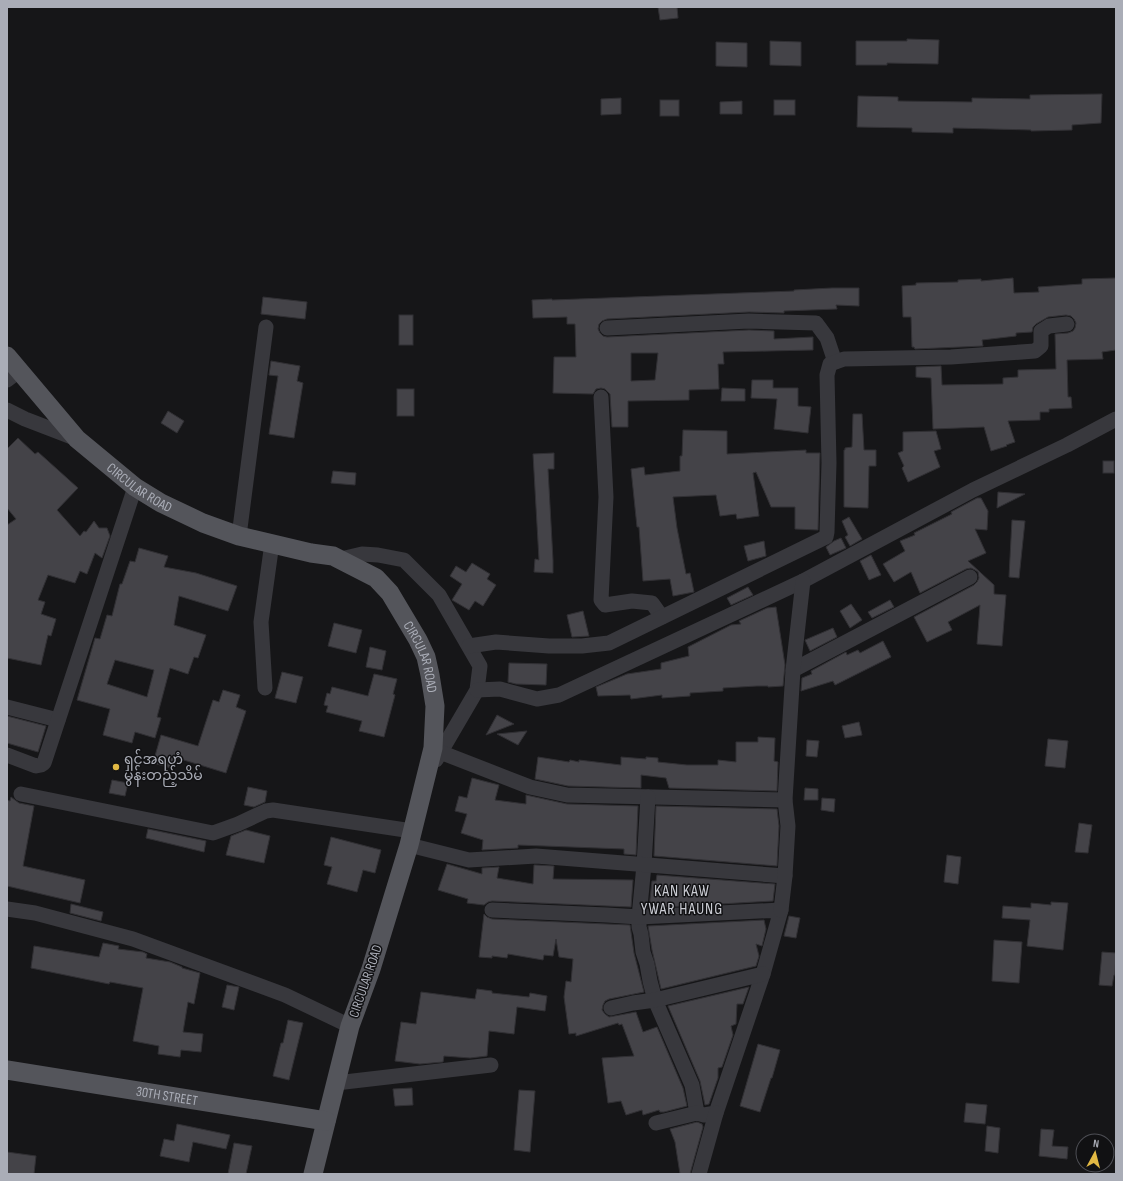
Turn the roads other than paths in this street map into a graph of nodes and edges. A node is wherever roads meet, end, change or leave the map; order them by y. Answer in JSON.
{"nodes":[{"id":1,"x":1067,"y":324,"type":"dead end"},
{"id":2,"x":266,"y":327,"type":"dead end"},
{"id":3,"x":607,"y":328,"type":"dead end"},
{"id":4,"x":835,"y":362,"type":"junction"},
{"id":5,"x":11,"y":368,"type":"edge"},
{"id":6,"x":601,"y":397,"type":"dead end"},
{"id":7,"x":7,"y":410,"type":"edge"},
{"id":8,"x":1116,"y":418,"type":"edge"},
{"id":9,"x":76,"y":439,"type":"junction"},
{"id":10,"x":135,"y":487,"type":"junction"},
{"id":11,"x":239,"y":536,"type":"junction"},
{"id":12,"x":272,"y":543,"type":"junction"},
{"id":13,"x":341,"y":560,"type":"junction"},
{"id":14,"x":970,"y":577,"type":"dead end"},
{"id":15,"x":803,"y":581,"type":"junction"},
{"id":16,"x":662,"y":617,"type":"junction"},
{"id":17,"x":469,"y":646,"type":"junction"},
{"id":18,"x":793,"y":670,"type":"junction"},
{"id":19,"x":264,"y":688,"type":"dead end"},
{"id":20,"x":477,"y":690,"type":"junction"},
{"id":21,"x":7,"y":707,"type":"edge"},
{"id":22,"x":58,"y":720,"type":"junction"},
{"id":23,"x":440,"y":752,"type":"junction"},
{"id":24,"x":7,"y":755,"type":"edge"},
{"id":25,"x":426,"y":776,"type":"junction"},
{"id":26,"x":21,"y":794,"type":"dead end"},
{"id":27,"x":648,"y":797,"type":"junction"},
{"id":28,"x":785,"y":800,"type":"junction"},
{"id":29,"x":410,"y":838,"type":"junction"},
{"id":30,"x":644,"y":865,"type":"junction"},
{"id":31,"x":785,"y":876,"type":"junction"},
{"id":32,"x":7,"y":909,"type":"edge"},
{"id":33,"x":492,"y":910,"type":"dead end"},
{"id":34,"x":781,"y":910,"type":"junction"},
{"id":35,"x":639,"y":917,"type":"junction"},
{"id":36,"x":763,"y":974,"type":"junction"},
{"id":37,"x":655,"y":1000,"type":"junction"},
{"id":38,"x":611,"y":1008,"type":"dead end"},
{"id":39,"x":350,"y":1026,"type":"junction"},
{"id":40,"x":491,"y":1065,"type":"dead end"},
{"id":41,"x":7,"y":1070,"type":"edge"},
{"id":42,"x":336,"y":1083,"type":"junction"},
{"id":43,"x":697,"y":1113,"type":"junction"},
{"id":44,"x":716,"y":1113,"type":"junction"},
{"id":45,"x":326,"y":1121,"type":"junction"},
{"id":46,"x":656,"y":1123,"type":"dead end"},
{"id":47,"x":313,"y":1174,"type":"edge"},
{"id":48,"x":699,"y":1174,"type":"edge"}],
"edges":[{"from":1,"to":4,"type":"street"},
{"from":2,"to":11,"type":"street"},
{"from":3,"to":4,"type":"street"},
{"from":4,"to":16,"type":"street"},
{"from":5,"to":9,"type":"main road","name":"CIRCULAR ROAD"},
{"from":6,"to":16,"type":"street"},
{"from":7,"to":9,"type":"street"},
{"from":8,"to":15,"type":"street"},
{"from":9,"to":10,"type":"main road","name":"CIRCULAR ROAD"},
{"from":10,"to":11,"type":"main road","name":"CIRCULAR ROAD"},
{"from":10,"to":22,"type":"street"},
{"from":11,"to":12,"type":"main road","name":"CIRCULAR ROAD"},
{"from":12,"to":13,"type":"main road","name":"CIRCULAR ROAD"},
{"from":12,"to":19,"type":"street"},
{"from":13,"to":17,"type":"street"},
{"from":13,"to":25,"type":"main road","name":"CIRCULAR ROAD"},
{"from":14,"to":18,"type":"street"},
{"from":15,"to":18,"type":"street"},
{"from":15,"to":20,"type":"street"},
{"from":16,"to":17,"type":"street"},
{"from":17,"to":20,"type":"street"},
{"from":18,"to":28,"type":"street"},
{"from":20,"to":23,"type":"street"},
{"from":21,"to":22,"type":"street"},
{"from":22,"to":24,"type":"street"},
{"from":23,"to":25,"type":"street"},
{"from":23,"to":27,"type":"street"},
{"from":25,"to":29,"type":"main road","name":"CIRCULAR ROAD"},
{"from":26,"to":29,"type":"street"},
{"from":27,"to":28,"type":"street"},
{"from":27,"to":30,"type":"street"},
{"from":28,"to":31,"type":"street"},
{"from":29,"to":30,"type":"street"},
{"from":29,"to":39,"type":"main road","name":"CIRCULAR ROAD"},
{"from":30,"to":31,"type":"street"},
{"from":30,"to":35,"type":"street"},
{"from":31,"to":34,"type":"street"},
{"from":32,"to":39,"type":"street"},
{"from":33,"to":35,"type":"street"},
{"from":34,"to":35,"type":"street"},
{"from":34,"to":36,"type":"street"},
{"from":35,"to":37,"type":"street"},
{"from":36,"to":37,"type":"street"},
{"from":36,"to":44,"type":"street"},
{"from":37,"to":38,"type":"street"},
{"from":37,"to":43,"type":"street"},
{"from":39,"to":42,"type":"main road","name":"CIRCULAR ROAD"},
{"from":40,"to":42,"type":"street"},
{"from":41,"to":45,"type":"main road","name":"30TH STREET"},
{"from":42,"to":45,"type":"main road","name":"CIRCULAR ROAD"},
{"from":43,"to":44,"type":"street"},
{"from":43,"to":46,"type":"street"},
{"from":44,"to":48,"type":"street"},
{"from":45,"to":47,"type":"main road","name":"CIRCULAR ROAD"}]}
